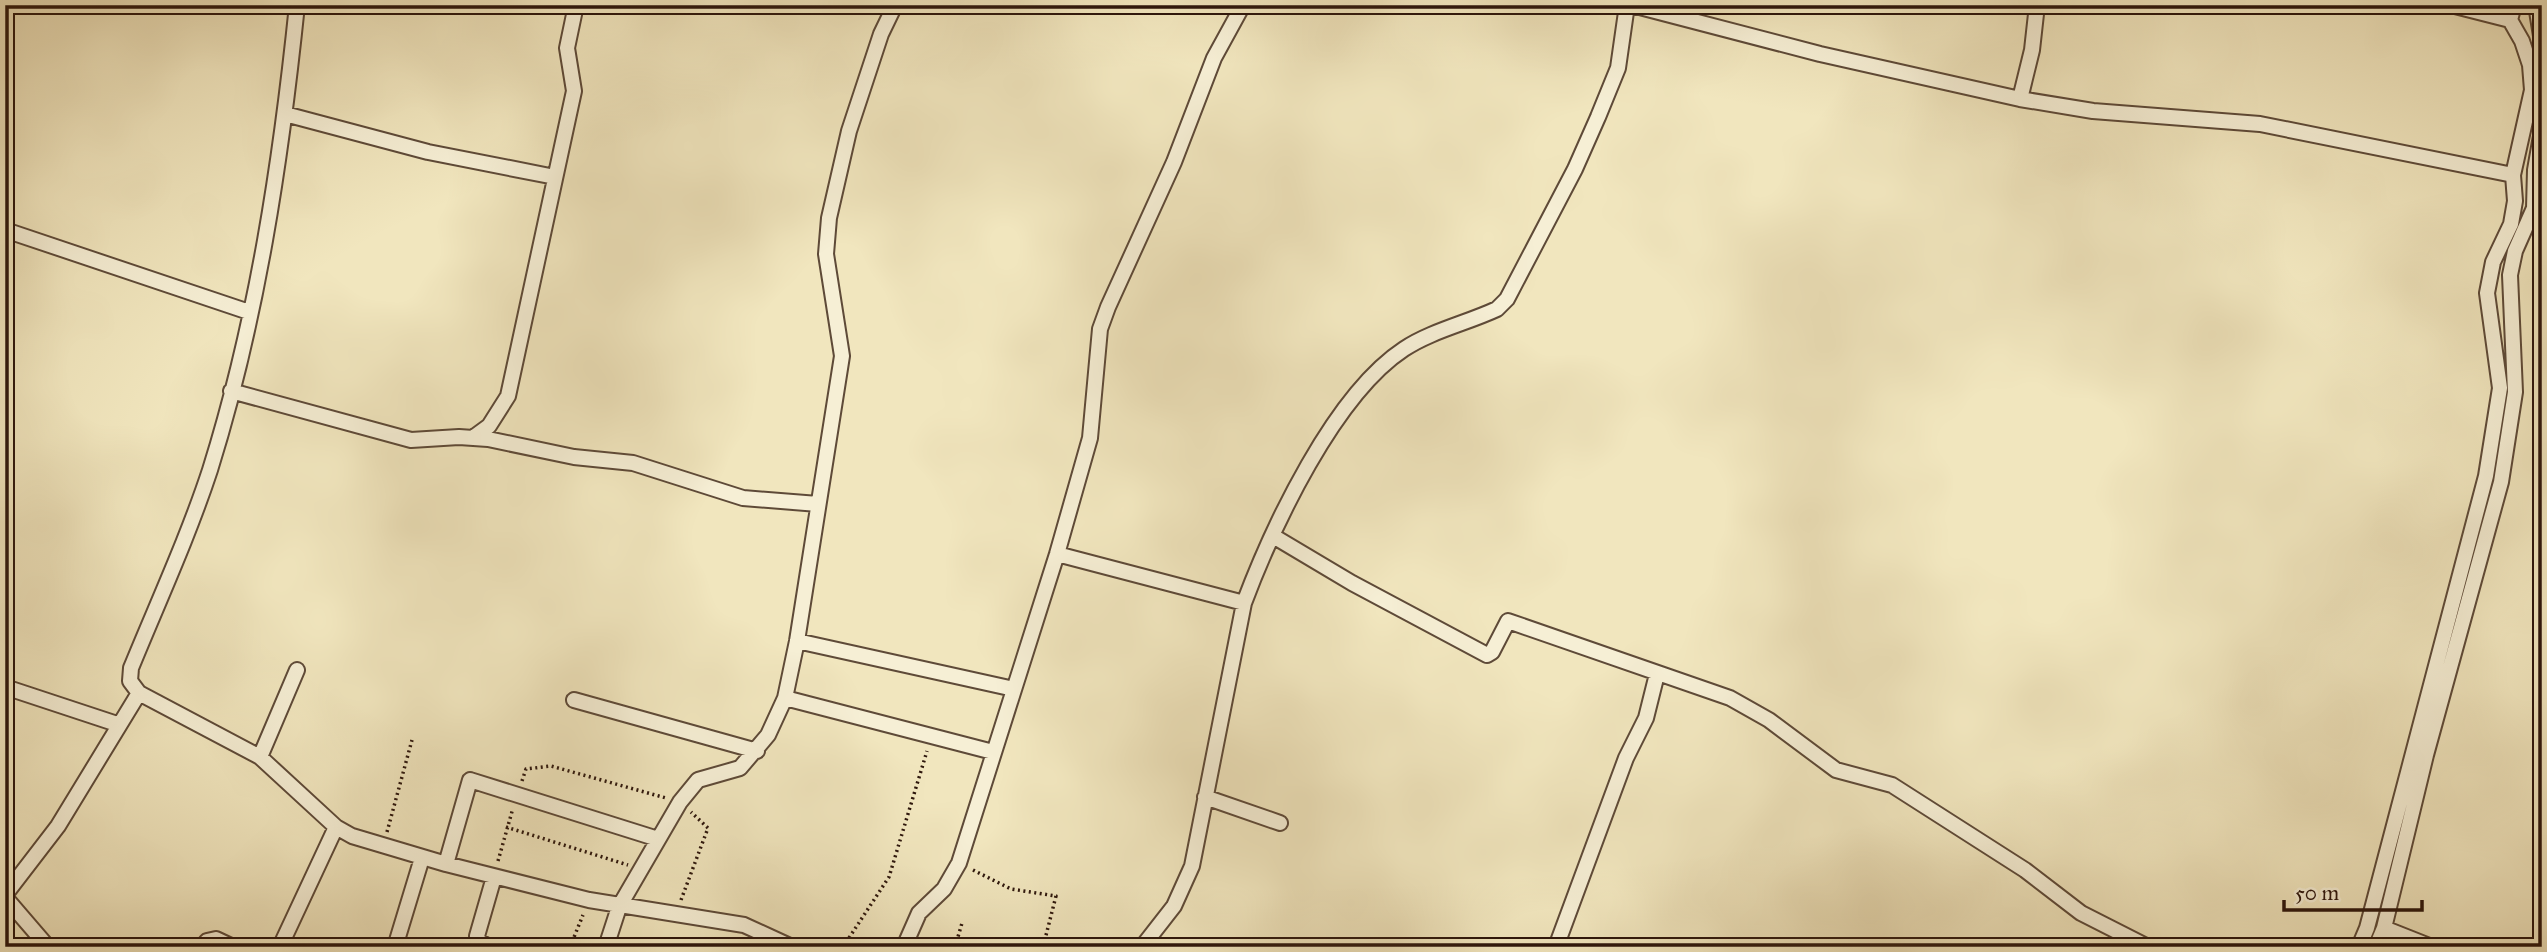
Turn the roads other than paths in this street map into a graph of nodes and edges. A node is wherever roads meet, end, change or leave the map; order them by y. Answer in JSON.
{"nodes":[{"id":1,"x":297,"y":5,"type":"edge"},
{"id":2,"x":576,"y":5,"type":"edge"},
{"id":3,"x":895,"y":5,"type":"edge"},
{"id":4,"x":1243,"y":5,"type":"edge"},
{"id":5,"x":1627,"y":5,"type":"edge"},
{"id":6,"x":1633,"y":5,"type":"edge"},
{"id":7,"x":2037,"y":5,"type":"edge"},
{"id":8,"x":2451,"y":5,"type":"edge"},
{"id":9,"x":2536,"y":5,"type":"edge"},
{"id":10,"x":2512,"y":12,"type":"edge"},
{"id":11,"x":2542,"y":42,"type":"edge"},
{"id":12,"x":2020,"y":99,"type":"junction"},
{"id":13,"x":285,"y":114,"type":"junction"},
{"id":14,"x":2542,"y":130,"type":"edge"},
{"id":15,"x":2513,"y":175,"type":"junction"},
{"id":16,"x":555,"y":177,"type":"junction"},
{"id":17,"x":2538,"y":209,"type":"edge"},
{"id":18,"x":5,"y":230,"type":"edge"},
{"id":19,"x":249,"y":312,"type":"junction"},
{"id":20,"x":231,"y":391,"type":"junction"},
{"id":21,"x":474,"y":437,"type":"junction"},
{"id":22,"x":818,"y":505,"type":"junction"},
{"id":23,"x":1273,"y":536,"type":"junction"},
{"id":24,"x":1057,"y":554,"type":"junction"},
{"id":25,"x":1244,"y":603,"type":"junction"},
{"id":26,"x":797,"y":642,"type":"junction"},
{"id":27,"x":297,"y":670,"type":"dead end"},
{"id":28,"x":1657,"y":674,"type":"junction"},
{"id":29,"x":5,"y":687,"type":"edge"},
{"id":30,"x":1014,"y":689,"type":"junction"},
{"id":31,"x":139,"y":693,"type":"junction"},
{"id":32,"x":785,"y":698,"type":"junction"},
{"id":33,"x":574,"y":699,"type":"dead end"},
{"id":34,"x":117,"y":724,"type":"junction"},
{"id":35,"x":757,"y":751,"type":"junction"},
{"id":36,"x":993,"y":752,"type":"junction"},
{"id":37,"x":2418,"y":754,"type":"junction"},
{"id":38,"x":260,"y":757,"type":"junction"},
{"id":39,"x":1205,"y":797,"type":"junction"},
{"id":40,"x":1280,"y":822,"type":"dead end"},
{"id":41,"x":336,"y":827,"type":"junction"},
{"id":42,"x":658,"y":839,"type":"junction"},
{"id":43,"x":422,"y":858,"type":"junction"},
{"id":44,"x":446,"y":864,"type":"junction"},
{"id":45,"x":494,"y":877,"type":"junction"},
{"id":46,"x":5,"y":896,"type":"edge"},
{"id":47,"x":619,"y":907,"type":"junction"},
{"id":48,"x":2384,"y":928,"type":"junction"},
{"id":49,"x":48,"y":947,"type":"edge"},
{"id":50,"x":202,"y":947,"type":"edge"},
{"id":51,"x":233,"y":947,"type":"edge"},
{"id":52,"x":280,"y":947,"type":"edge"},
{"id":53,"x":395,"y":947,"type":"edge"},
{"id":54,"x":489,"y":947,"type":"edge"},
{"id":55,"x":606,"y":947,"type":"edge"},
{"id":56,"x":792,"y":947,"type":"edge"},
{"id":57,"x":904,"y":947,"type":"edge"},
{"id":58,"x":1142,"y":947,"type":"edge"},
{"id":59,"x":1556,"y":947,"type":"edge"},
{"id":60,"x":2148,"y":947,"type":"edge"},
{"id":61,"x":2359,"y":947,"type":"edge"},
{"id":62,"x":2376,"y":947,"type":"edge"},
{"id":63,"x":2431,"y":947,"type":"edge"}],
"edges":[{"from":1,"to":13,"type":"street"},
{"from":2,"to":16,"type":"street"},
{"from":3,"to":22,"type":"street"},
{"from":4,"to":24,"type":"street"},
{"from":5,"to":23,"type":"street"},
{"from":6,"to":12,"type":"street"},
{"from":7,"to":12,"type":"street"},
{"from":8,"to":10,"type":"street"},
{"from":9,"to":11,"type":"street"},
{"from":10,"to":15,"type":"street"},
{"from":12,"to":15,"type":"street"},
{"from":13,"to":16,"type":"street"},
{"from":13,"to":19,"type":"street"},
{"from":14,"to":17,"type":"street"},
{"from":15,"to":37,"type":"street"},
{"from":16,"to":21,"type":"street"},
{"from":17,"to":37,"type":"street"},
{"from":18,"to":19,"type":"street"},
{"from":19,"to":20,"type":"street"},
{"from":20,"to":21,"type":"street"},
{"from":20,"to":31,"type":"street"},
{"from":21,"to":22,"type":"street"},
{"from":22,"to":26,"type":"street"},
{"from":23,"to":25,"type":"street"},
{"from":23,"to":28,"type":"street"},
{"from":24,"to":25,"type":"street"},
{"from":24,"to":30,"type":"street"},
{"from":25,"to":39,"type":"street"},
{"from":26,"to":30,"type":"street"},
{"from":26,"to":32,"type":"street"},
{"from":27,"to":38,"type":"street"},
{"from":28,"to":59,"type":"street"},
{"from":28,"to":60,"type":"street"},
{"from":29,"to":34,"type":"street"},
{"from":30,"to":36,"type":"street"},
{"from":31,"to":34,"type":"street"},
{"from":31,"to":38,"type":"street"},
{"from":32,"to":35,"type":"street"},
{"from":32,"to":36,"type":"street"},
{"from":33,"to":35,"type":"street"},
{"from":34,"to":46,"type":"street"},
{"from":35,"to":42,"type":"street"},
{"from":36,"to":57,"type":"street"},
{"from":37,"to":48,"type":"street"},
{"from":37,"to":61,"type":"street"},
{"from":38,"to":41,"type":"street"},
{"from":39,"to":40,"type":"street"},
{"from":39,"to":58,"type":"street"},
{"from":41,"to":43,"type":"street"},
{"from":41,"to":52,"type":"street"},
{"from":42,"to":44,"type":"street"},
{"from":42,"to":47,"type":"street"},
{"from":43,"to":44,"type":"street"},
{"from":43,"to":53,"type":"street"},
{"from":44,"to":45,"type":"street"},
{"from":45,"to":47,"type":"street"},
{"from":45,"to":54,"type":"street"},
{"from":46,"to":49,"type":"street"},
{"from":47,"to":55,"type":"street"},
{"from":47,"to":56,"type":"street"},
{"from":48,"to":62,"type":"street"},
{"from":48,"to":63,"type":"street"},
{"from":50,"to":51,"type":"street"}]}
